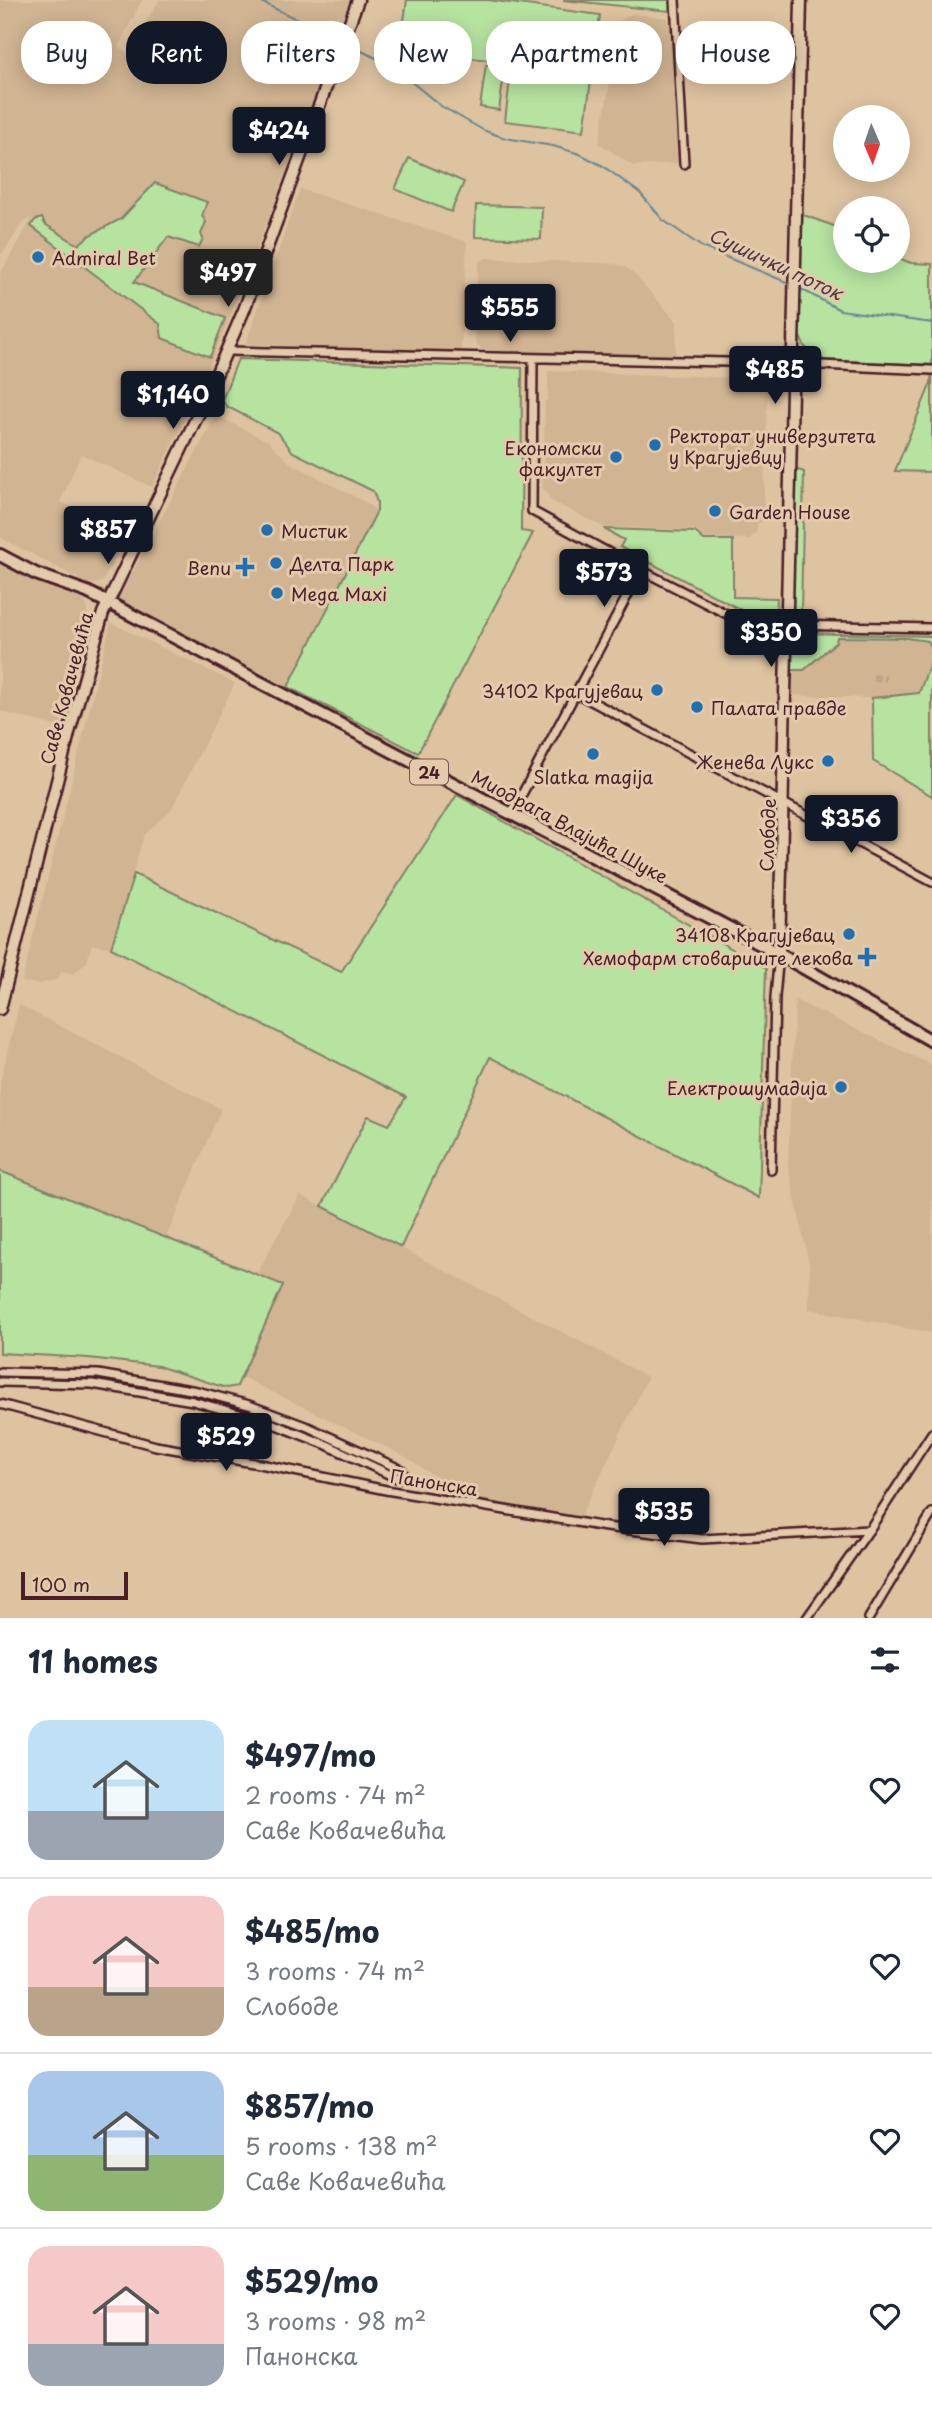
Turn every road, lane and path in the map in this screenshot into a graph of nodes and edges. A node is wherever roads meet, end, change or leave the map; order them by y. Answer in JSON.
{"nodes":[{"id":1,"x":358,"y":0,"type":"edge"},
{"id":2,"x":675,"y":0,"type":"edge"},
{"id":3,"x":801,"y":0,"type":"edge"},
{"id":4,"x":684,"y":164,"type":"dead end"},
{"id":5,"x":226,"y":351,"type":"junction"},
{"id":6,"x":533,"y":358,"type":"junction"},
{"id":7,"x":792,"y":363,"type":"junction"},
{"id":8,"x":932,"y":370,"type":"edge"},
{"id":9,"x":0,"y":555,"type":"edge"},
{"id":10,"x":641,"y":570,"type":"junction"},
{"id":11,"x":107,"y":601,"type":"junction"},
{"id":12,"x":787,"y":625,"type":"junction"},
{"id":13,"x":932,"y":628,"type":"edge"},
{"id":14,"x":576,"y":693,"type":"junction"},
{"id":15,"x":784,"y":803,"type":"junction"},
{"id":16,"x":512,"y":815,"type":"junction"},
{"id":17,"x":932,"y":882,"type":"edge"},
{"id":18,"x":779,"y":954,"type":"junction"},
{"id":19,"x":0,"y":1009,"type":"edge"},
{"id":20,"x":932,"y":1041,"type":"edge"},
{"id":21,"x":771,"y":1170,"type":"dead end"},
{"id":22,"x":0,"y":1373,"type":"edge"},
{"id":23,"x":0,"y":1382,"type":"edge"},
{"id":24,"x":0,"y":1404,"type":"edge"},
{"id":25,"x":932,"y":1433,"type":"edge"},
{"id":26,"x":932,"y":1514,"type":"edge"},
{"id":27,"x":869,"y":1530,"type":"junction"},
{"id":28,"x":807,"y":1618,"type":"edge"},
{"id":29,"x":869,"y":1618,"type":"edge"}],
"edges":[{"from":1,"to":5,"type":"street","name":"Саве Ковачевића"},
{"from":2,"to":4,"type":"street"},
{"from":3,"to":7,"type":"street","name":"Слободе"},
{"from":5,"to":6,"type":"street"},
{"from":5,"to":11,"type":"street","name":"Саве Ковачевића"},
{"from":6,"to":7,"type":"street"},
{"from":6,"to":10,"type":"street"},
{"from":7,"to":8,"type":"street"},
{"from":7,"to":12,"type":"street","name":"Слободе"},
{"from":9,"to":11,"type":"main road","name":"Миодрага Влајића Шуке","number":"24"},
{"from":10,"to":12,"type":"street"},
{"from":10,"to":14,"type":"street"},
{"from":11,"to":16,"type":"main road","name":"Миодрага Влајића Шуке","number":"24"},
{"from":11,"to":19,"type":"street","name":"Саве Ковачевића"},
{"from":12,"to":13,"type":"street"},
{"from":12,"to":15,"type":"street","name":"Слободе"},
{"from":14,"to":15,"type":"street"},
{"from":14,"to":16,"type":"street"},
{"from":15,"to":17,"type":"street"},
{"from":15,"to":18,"type":"street","name":"Слободе"},
{"from":16,"to":18,"type":"main road","name":"Миодрага Влајића Шуке","number":"24"},
{"from":18,"to":20,"type":"main road","name":"Миодрага Влајића Шуке","number":"24"},
{"from":18,"to":21,"type":"street","name":"Слободе"},
{"from":22,"to":23,"type":"street"},
{"from":24,"to":27,"type":"street","name":"Панонска"},
{"from":25,"to":27,"type":"street"},
{"from":26,"to":29,"type":"street"},
{"from":27,"to":28,"type":"street"}]}
